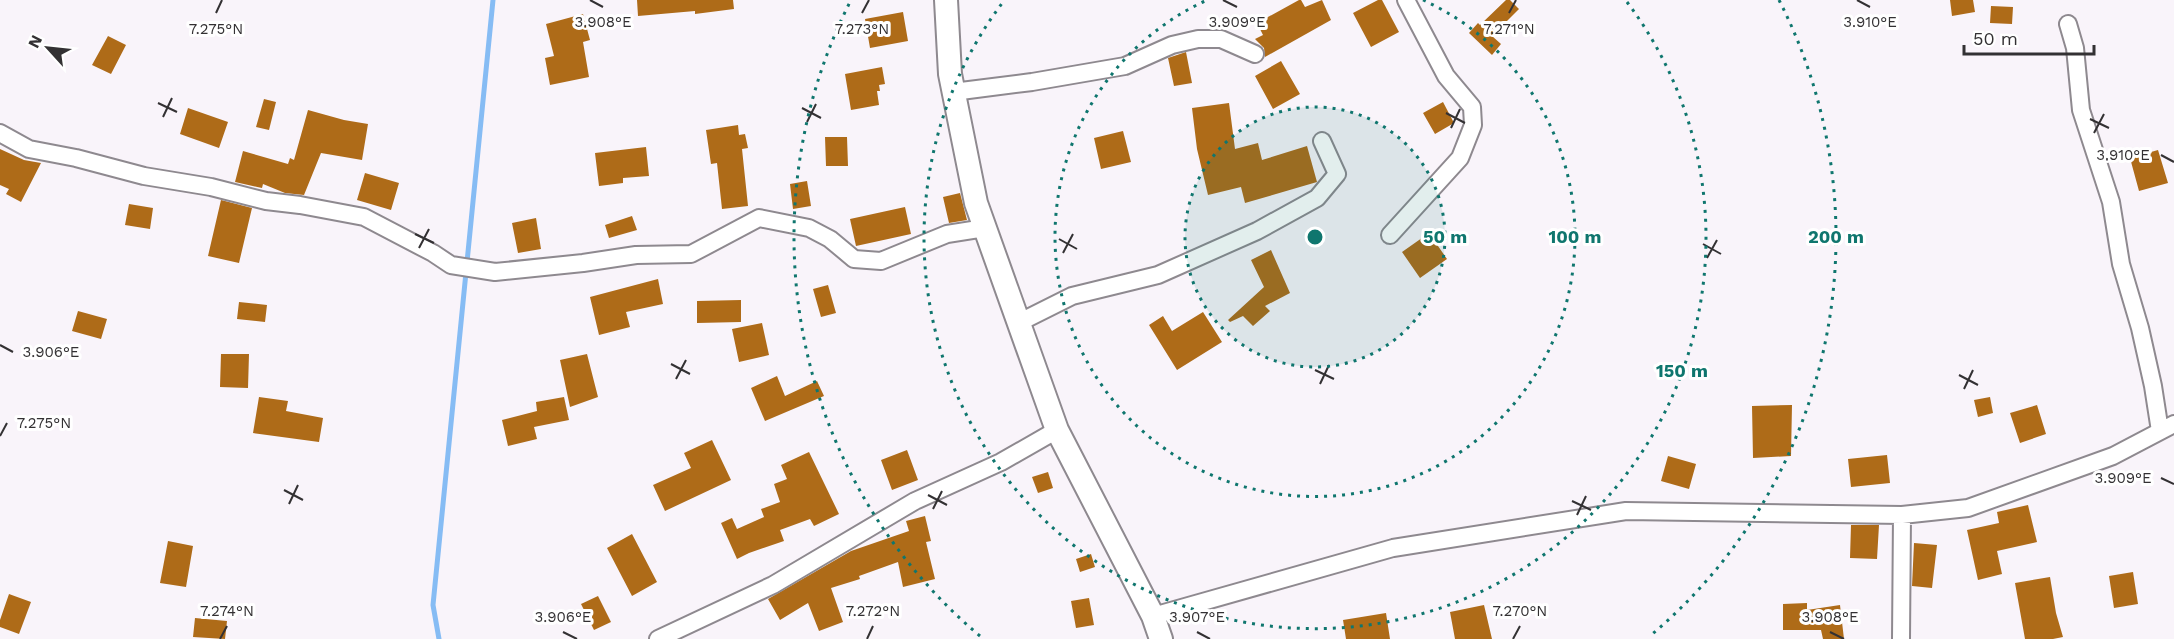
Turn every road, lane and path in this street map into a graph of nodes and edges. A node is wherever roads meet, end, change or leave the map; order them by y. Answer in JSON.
{"nodes":[{"id":1,"x":946,"y":0,"type":"edge"},
{"id":2,"x":1406,"y":0,"type":"edge"},
{"id":3,"x":2068,"y":24,"type":"dead end"},
{"id":4,"x":1256,"y":54,"type":"dead end"},
{"id":5,"x":953,"y":92,"type":"junction"},
{"id":6,"x":0,"y":133,"type":"edge"},
{"id":7,"x":1322,"y":141,"type":"dead end"},
{"id":8,"x":985,"y":228,"type":"junction"},
{"id":9,"x":1390,"y":235,"type":"dead end"},
{"id":10,"x":1018,"y":323,"type":"junction"},
{"id":11,"x":2167,"y":428,"type":"edge"},
{"id":12,"x":1057,"y":430,"type":"junction"},
{"id":13,"x":1902,"y":515,"type":"junction"},
{"id":14,"x":1153,"y":616,"type":"junction"},
{"id":15,"x":658,"y":639,"type":"edge"},
{"id":16,"x":1161,"y":639,"type":"edge"},
{"id":17,"x":1901,"y":639,"type":"edge"}],
"edges":[{"from":1,"to":5,"type":"street"},
{"from":2,"to":9,"type":"street"},
{"from":3,"to":11,"type":"street"},
{"from":4,"to":5,"type":"street"},
{"from":5,"to":8,"type":"street"},
{"from":6,"to":8,"type":"street"},
{"from":7,"to":10,"type":"street"},
{"from":8,"to":10,"type":"street"},
{"from":10,"to":12,"type":"street"},
{"from":11,"to":13,"type":"street"},
{"from":12,"to":14,"type":"street"},
{"from":12,"to":15,"type":"street"},
{"from":13,"to":14,"type":"street"},
{"from":13,"to":17,"type":"street"},
{"from":14,"to":16,"type":"street"}]}
